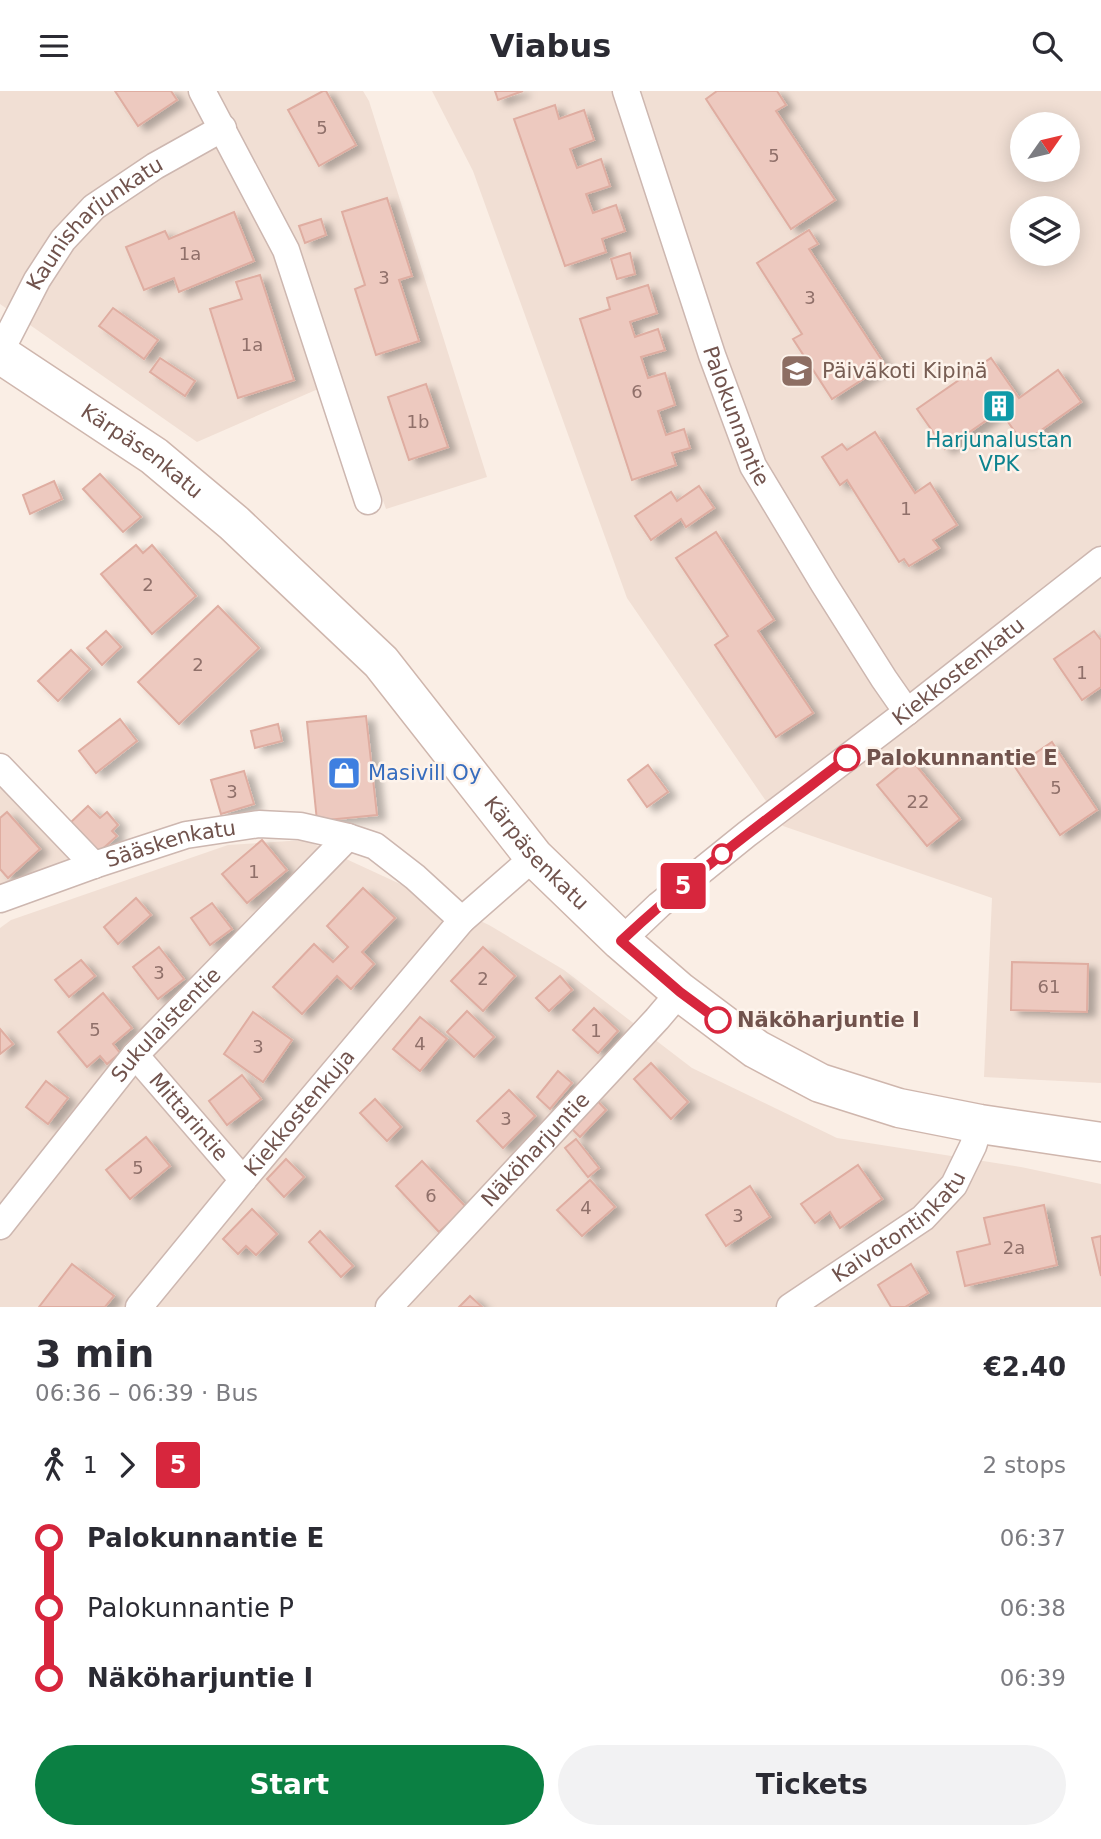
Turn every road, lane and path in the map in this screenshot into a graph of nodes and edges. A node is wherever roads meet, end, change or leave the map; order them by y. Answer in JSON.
{"nodes":[{"id":1,"x":202,"y":91,"type":"edge"},
{"id":2,"x":626,"y":91,"type":"edge"},
{"id":3,"x":223,"y":128,"type":"junction"},
{"id":4,"x":0,"y":353,"type":"edge"},
{"id":5,"x":368,"y":501,"type":"dead end"},
{"id":6,"x":1097,"y":570,"type":"edge"},
{"id":7,"x":908,"y":712,"type":"junction"},
{"id":8,"x":0,"y":767,"type":"edge"},
{"id":9,"x":348,"y":837,"type":"junction"},
{"id":10,"x":534,"y":857,"type":"junction"},
{"id":11,"x":94,"y":865,"type":"junction"},
{"id":12,"x":0,"y":899,"type":"edge"},
{"id":13,"x":462,"y":920,"type":"junction"},
{"id":14,"x":621,"y":941,"type":"junction"},
{"id":15,"x":680,"y":992,"type":"junction"},
{"id":16,"x":135,"y":1055,"type":"junction"},
{"id":17,"x":980,"y":1124,"type":"junction"},
{"id":18,"x":1101,"y":1142,"type":"edge"},
{"id":19,"x":243,"y":1180,"type":"junction"},
{"id":20,"x":0,"y":1226,"type":"edge"},
{"id":21,"x":139,"y":1307,"type":"edge"},
{"id":22,"x":389,"y":1307,"type":"edge"},
{"id":23,"x":790,"y":1307,"type":"edge"}],
"edges":[{"from":1,"to":3,"type":"street"},
{"from":2,"to":7,"type":"street","name":"Palokunnantie"},
{"from":3,"to":4,"type":"street","name":"Kaunisharjunkatu"},
{"from":3,"to":5,"type":"street"},
{"from":4,"to":10,"type":"street","name":"Kärpäsenkatu"},
{"from":6,"to":7,"type":"street","name":"Kiekkostenkatu"},
{"from":7,"to":14,"type":"street","name":"Kiekkostenkatu"},
{"from":8,"to":11,"type":"street"},
{"from":9,"to":11,"type":"street","name":"Sääskenkatu"},
{"from":9,"to":13,"type":"street"},
{"from":9,"to":16,"type":"street","name":"Sukulaistentie"},
{"from":10,"to":13,"type":"street","name":"Kiekkostenkuja"},
{"from":10,"to":14,"type":"street","name":"Kärpäsenkatu"},
{"from":11,"to":12,"type":"street","name":"Sääskenkatu"},
{"from":13,"to":19,"type":"street","name":"Kiekkostenkuja"},
{"from":14,"to":15,"type":"street","name":"Kärpäsenkatu"},
{"from":15,"to":17,"type":"street","name":"Kärpäsenkatu"},
{"from":15,"to":22,"type":"street","name":"Näköharjuntie"},
{"from":16,"to":19,"type":"street","name":"Mittarintie"},
{"from":16,"to":20,"type":"street","name":"Sukulaistentie"},
{"from":17,"to":18,"type":"street","name":"Kärpäsenkatu"},
{"from":17,"to":23,"type":"street","name":"Kaivotontinkatu"},
{"from":19,"to":21,"type":"street","name":"Kiekkostenkuja"}]}
